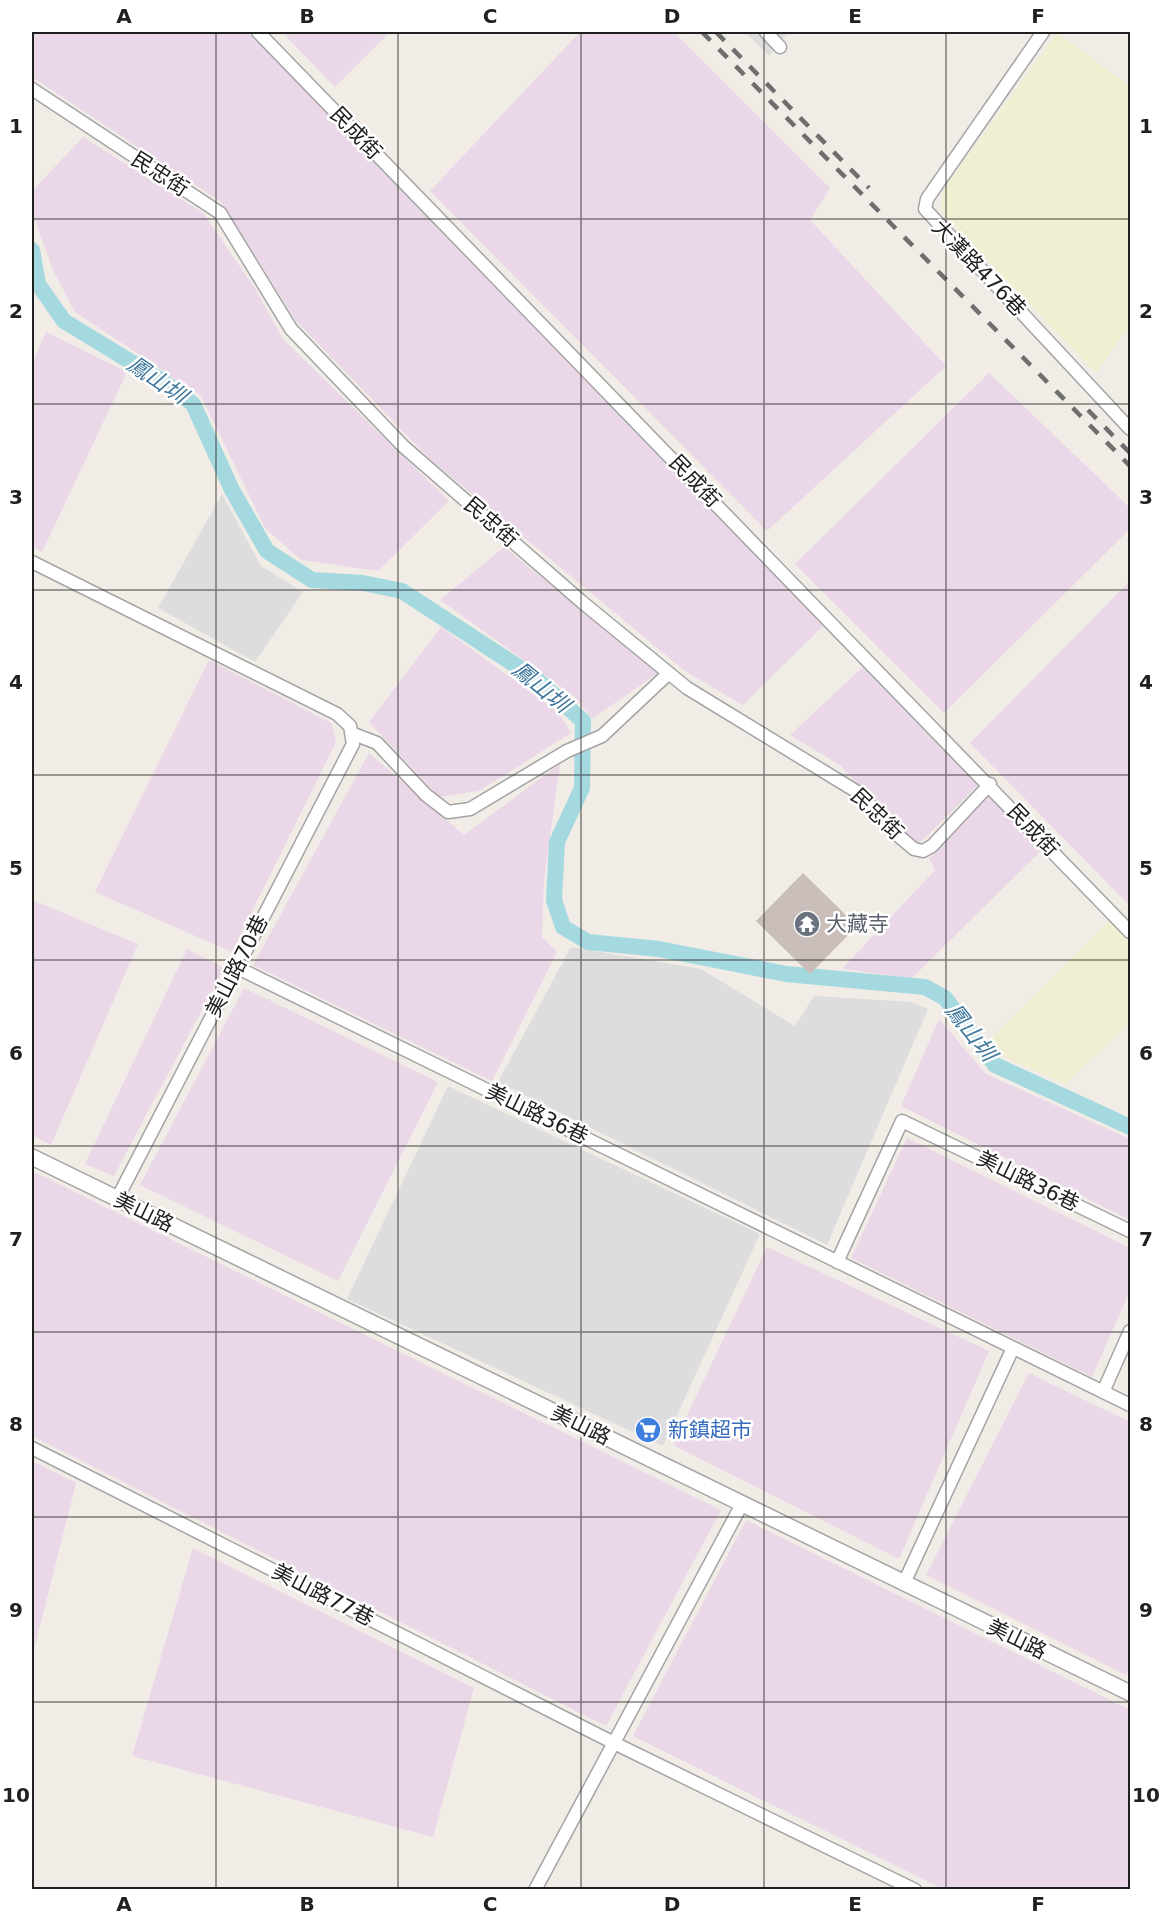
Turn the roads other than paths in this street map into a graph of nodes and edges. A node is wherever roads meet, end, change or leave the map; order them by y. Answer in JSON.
{"nodes":[{"id":1,"x":258,"y":32,"type":"edge"},
{"id":2,"x":766,"y":32,"type":"edge"},
{"id":3,"x":1042,"y":32,"type":"edge"},
{"id":4,"x":780,"y":47,"type":"dead end"},
{"id":5,"x":32,"y":89,"type":"edge"},
{"id":6,"x":1131,"y":429,"type":"edge"},
{"id":7,"x":32,"y":562,"type":"edge"},
{"id":8,"x":669,"y":673,"type":"junction"},
{"id":9,"x":351,"y":733,"type":"junction"},
{"id":10,"x":990,"y":784,"type":"junction"},
{"id":11,"x":1131,"y":932,"type":"edge"},
{"id":12,"x":236,"y":967,"type":"junction"},
{"id":13,"x":32,"y":1157,"type":"edge"},
{"id":14,"x":117,"y":1199,"type":"junction"},
{"id":15,"x":1131,"y":1231,"type":"edge"},
{"id":16,"x":837,"y":1262,"type":"junction"},
{"id":17,"x":1131,"y":1331,"type":"edge"},
{"id":18,"x":1013,"y":1348,"type":"junction"},
{"id":19,"x":1104,"y":1392,"type":"junction"},
{"id":20,"x":1131,"y":1405,"type":"edge"},
{"id":21,"x":32,"y":1448,"type":"edge"},
{"id":22,"x":742,"y":1504,"type":"junction"},
{"id":23,"x":904,"y":1583,"type":"junction"},
{"id":24,"x":1131,"y":1693,"type":"edge"},
{"id":25,"x":614,"y":1743,"type":"junction"},
{"id":26,"x":536,"y":1890,"type":"edge"},
{"id":27,"x":915,"y":1890,"type":"edge"}],
"edges":[{"from":1,"to":10,"type":"street","name":"民成街"},
{"from":2,"to":4,"type":"street"},
{"from":3,"to":6,"type":"street","name":"大漢路476巷"},
{"from":5,"to":8,"type":"street","name":"民忠街"},
{"from":7,"to":9,"type":"street"},
{"from":8,"to":9,"type":"street"},
{"from":8,"to":10,"type":"street","name":"民忠街"},
{"from":9,"to":12,"type":"street","name":"美山路70巷"},
{"from":10,"to":11,"type":"street","name":"民成街"},
{"from":12,"to":14,"type":"street","name":"美山路70巷"},
{"from":12,"to":16,"type":"street","name":"美山路36巷"},
{"from":13,"to":14,"type":"street","name":"美山路"},
{"from":14,"to":22,"type":"street","name":"美山路"},
{"from":15,"to":16,"type":"street","name":"美山路36巷"},
{"from":16,"to":18,"type":"street","name":"美山路36巷"},
{"from":17,"to":19,"type":"street"},
{"from":18,"to":19,"type":"street","name":"美山路36巷"},
{"from":18,"to":23,"type":"street"},
{"from":19,"to":20,"type":"street","name":"美山路36巷"},
{"from":21,"to":25,"type":"street","name":"美山路77巷"},
{"from":22,"to":23,"type":"street","name":"美山路"},
{"from":22,"to":25,"type":"street"},
{"from":23,"to":24,"type":"street","name":"美山路"},
{"from":25,"to":26,"type":"street"},
{"from":25,"to":27,"type":"street","name":"美山路77巷"}]}
